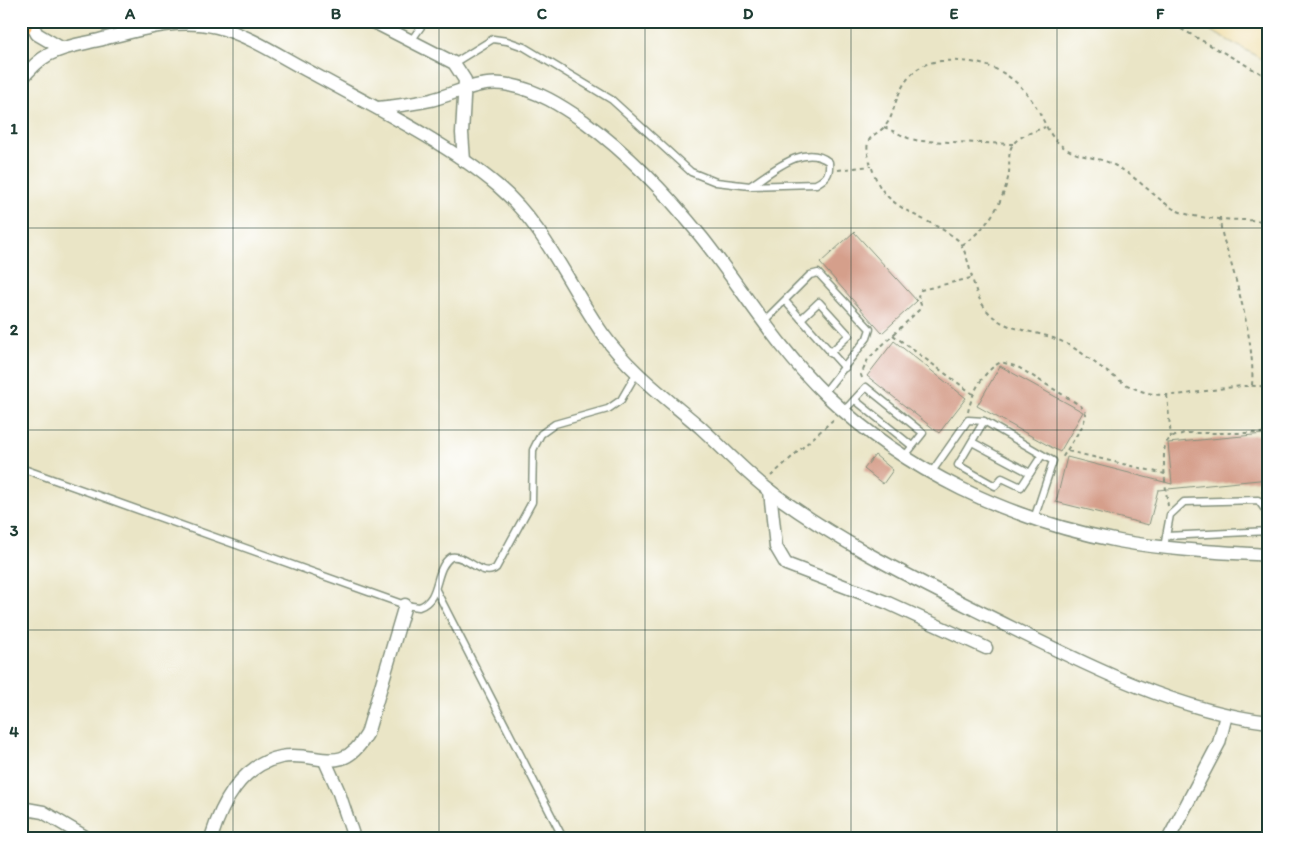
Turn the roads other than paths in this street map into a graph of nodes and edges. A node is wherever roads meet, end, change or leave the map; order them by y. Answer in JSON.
{"nodes":[{"id":1,"x":22,"y":21,"type":"edge"},
{"id":2,"x":30,"y":21,"type":"edge"},
{"id":3,"x":372,"y":21,"type":"edge"},
{"id":4,"x":425,"y":21,"type":"edge"},
{"id":5,"x":21,"y":26,"type":"edge"},
{"id":6,"x":412,"y":41,"type":"junction"},
{"id":7,"x":62,"y":48,"type":"junction"},
{"id":8,"x":454,"y":63,"type":"junction"},
{"id":9,"x":21,"y":80,"type":"edge"},
{"id":10,"x":464,"y":88,"type":"junction"},
{"id":11,"x":378,"y":108,"type":"junction"},
{"id":12,"x":464,"y":161,"type":"junction"},
{"id":13,"x":750,"y":186,"type":"junction"},
{"id":14,"x":785,"y":301,"type":"junction"},
{"id":15,"x":800,"y":319,"type":"junction"},
{"id":16,"x":762,"y":323,"type":"junction"},
{"id":17,"x":830,"y":353,"type":"junction"},
{"id":18,"x":845,"y":368,"type":"junction"},
{"id":19,"x":636,"y":374,"type":"junction"},
{"id":20,"x":824,"y":393,"type":"junction"},
{"id":21,"x":855,"y":400,"type":"junction"},
{"id":22,"x":844,"y":411,"type":"junction"},
{"id":23,"x":984,"y":421,"type":"junction"},
{"id":24,"x":972,"y":442,"type":"junction"},
{"id":25,"x":912,"y":446,"type":"junction"},
{"id":26,"x":1042,"y":455,"type":"junction"},
{"id":27,"x":904,"y":457,"type":"junction"},
{"id":28,"x":21,"y":468,"type":"edge"},
{"id":29,"x":1030,"y":473,"type":"junction"},
{"id":30,"x":931,"y":474,"type":"junction"},
{"id":31,"x":766,"y":488,"type":"junction"},
{"id":32,"x":1269,"y":515,"type":"edge"},
{"id":33,"x":1034,"y":519,"type":"junction"},
{"id":34,"x":1269,"y":531,"type":"edge"},
{"id":35,"x":1165,"y":542,"type":"junction"},
{"id":36,"x":1269,"y":555,"type":"edge"},
{"id":37,"x":436,"y":590,"type":"junction"},
{"id":38,"x":405,"y":605,"type":"junction"},
{"id":39,"x":986,"y":648,"type":"dead end"},
{"id":40,"x":1226,"y":715,"type":"junction"},
{"id":41,"x":1269,"y":722,"type":"edge"},
{"id":42,"x":325,"y":761,"type":"junction"},
{"id":43,"x":21,"y":808,"type":"edge"},
{"id":44,"x":87,"y":838,"type":"edge"},
{"id":45,"x":211,"y":838,"type":"edge"},
{"id":46,"x":354,"y":838,"type":"edge"},
{"id":47,"x":563,"y":838,"type":"edge"},
{"id":48,"x":1169,"y":838,"type":"edge"}],
"edges":[{"from":1,"to":5,"type":"highway"},
{"from":2,"to":7,"type":"street"},
{"from":3,"to":6,"type":"street"},
{"from":4,"to":6,"type":"lane"},
{"from":6,"to":8,"type":"street"},
{"from":7,"to":9,"type":"street"},
{"from":7,"to":11,"type":"street"},
{"from":8,"to":10,"type":"street"},
{"from":8,"to":13,"type":"lane"},
{"from":10,"to":11,"type":"street"},
{"from":10,"to":12,"type":"street"},
{"from":10,"to":16,"type":"street"},
{"from":11,"to":12,"type":"street"},
{"from":12,"to":19,"type":"street"},
{"from":13,"to":13,"type":"lane"},
{"from":14,"to":15,"type":"lane"},
{"from":14,"to":16,"type":"lane"},
{"from":14,"to":18,"type":"lane"},
{"from":15,"to":17,"type":"lane"},
{"from":15,"to":17,"type":"lane"},
{"from":16,"to":20,"type":"street"},
{"from":17,"to":18,"type":"lane"},
{"from":18,"to":20,"type":"lane"},
{"from":19,"to":31,"type":"street"},
{"from":19,"to":37,"type":"lane"},
{"from":20,"to":22,"type":"street"},
{"from":21,"to":22,"type":"lane"},
{"from":21,"to":25,"type":"lane"},
{"from":21,"to":25,"type":"lane"},
{"from":22,"to":27,"type":"street"},
{"from":23,"to":24,"type":"lane"},
{"from":23,"to":26,"type":"lane"},
{"from":23,"to":30,"type":"lane"},
{"from":24,"to":29,"type":"lane"},
{"from":24,"to":29,"type":"lane"},
{"from":25,"to":27,"type":"lane"},
{"from":26,"to":29,"type":"lane"},
{"from":26,"to":33,"type":"lane"},
{"from":27,"to":30,"type":"street"},
{"from":28,"to":38,"type":"lane"},
{"from":30,"to":33,"type":"street"},
{"from":31,"to":39,"type":"street"},
{"from":31,"to":40,"type":"street"},
{"from":32,"to":35,"type":"lane"},
{"from":33,"to":35,"type":"street"},
{"from":34,"to":35,"type":"lane"},
{"from":35,"to":36,"type":"street"},
{"from":37,"to":38,"type":"lane"},
{"from":37,"to":47,"type":"lane"},
{"from":38,"to":42,"type":"street"},
{"from":40,"to":41,"type":"street"},
{"from":40,"to":48,"type":"street"},
{"from":42,"to":45,"type":"street"},
{"from":42,"to":46,"type":"street"},
{"from":43,"to":44,"type":"street"}]}
